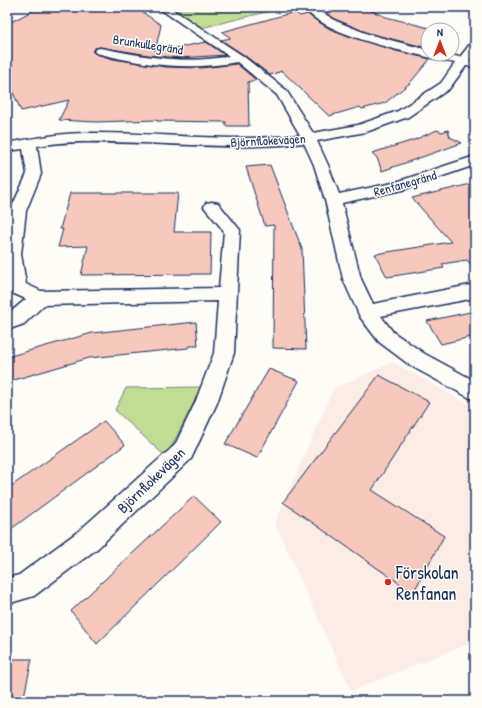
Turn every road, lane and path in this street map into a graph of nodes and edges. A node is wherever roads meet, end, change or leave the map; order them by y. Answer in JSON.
{"nodes":[{"id":1,"x":162,"y":7,"type":"edge"},
{"id":2,"x":308,"y":7,"type":"edge"},
{"id":3,"x":475,"y":45,"type":"edge"},
{"id":4,"x":100,"y":51,"type":"dead end"},
{"id":5,"x":420,"y":52,"type":"edge"},
{"id":6,"x":239,"y":58,"type":"junction"},
{"id":7,"x":469,"y":63,"type":"edge"},
{"id":8,"x":310,"y":138,"type":"junction"},
{"id":9,"x":29,"y":143,"type":"junction"},
{"id":10,"x":7,"y":147,"type":"edge"},
{"id":11,"x":475,"y":160,"type":"edge"},
{"id":12,"x":333,"y":200,"type":"junction"},
{"id":13,"x":212,"y":207,"type":"dead end"},
{"id":14,"x":13,"y":211,"type":"edge"},
{"id":15,"x":475,"y":291,"type":"edge"},
{"id":16,"x":227,"y":294,"type":"junction"},
{"id":17,"x":39,"y":298,"type":"junction"},
{"id":18,"x":367,"y":312,"type":"junction"},
{"id":19,"x":7,"y":323,"type":"edge"},
{"id":20,"x":475,"y":391,"type":"edge"},
{"id":21,"x":7,"y":591,"type":"edge"}],
"edges":[{"from":1,"to":6,"type":"street","name":"Brunkullegränd"},
{"from":2,"to":5,"type":"street"},
{"from":3,"to":7,"type":"street","name":"Björnflokevägen"},
{"from":4,"to":6,"type":"street","name":"Brunkullegränd"},
{"from":6,"to":8,"type":"street","name":"Brunkullegränd"},
{"from":7,"to":8,"type":"street","name":"Björnflokevägen"},
{"from":8,"to":9,"type":"street","name":"Björnflokevägen"},
{"from":8,"to":12,"type":"street"},
{"from":9,"to":10,"type":"street","name":"Björnflokevägen"},
{"from":9,"to":14,"type":"street"},
{"from":11,"to":12,"type":"street","name":"Renfanegränd"},
{"from":12,"to":18,"type":"street"},
{"from":13,"to":16,"type":"street","name":"Björnflokevägen"},
{"from":14,"to":17,"type":"street"},
{"from":15,"to":18,"type":"street"},
{"from":16,"to":17,"type":"street"},
{"from":16,"to":21,"type":"street","name":"Björnflokevägen"},
{"from":17,"to":19,"type":"street"},
{"from":18,"to":20,"type":"street"}]}
